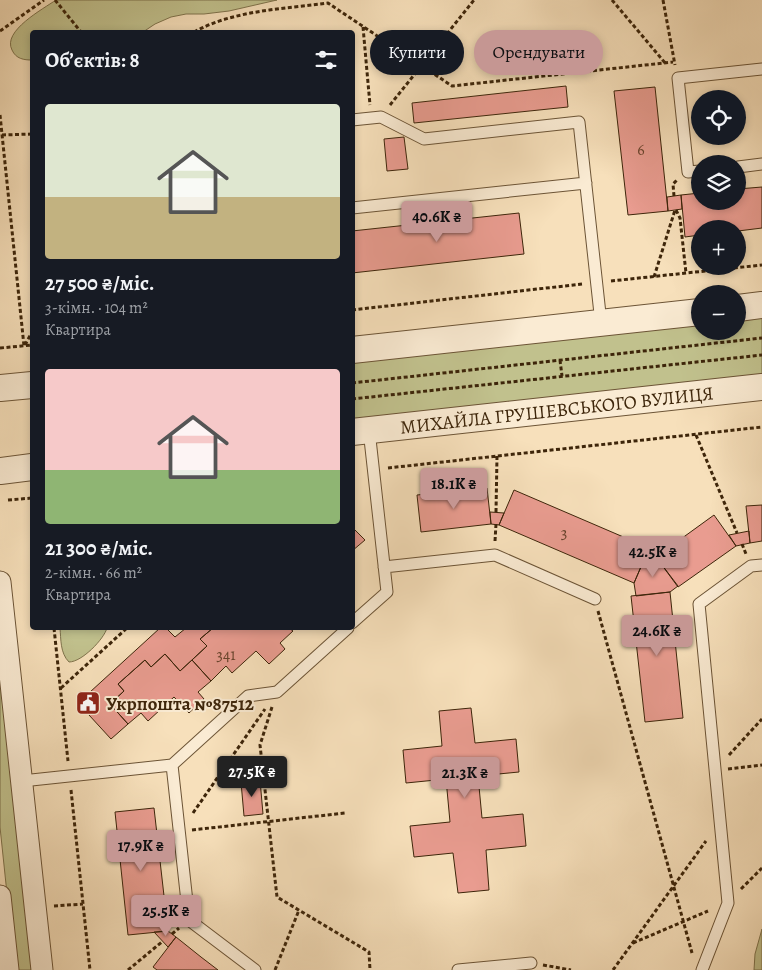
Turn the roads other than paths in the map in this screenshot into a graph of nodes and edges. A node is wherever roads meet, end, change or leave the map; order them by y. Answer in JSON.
{"nodes":[{"id":1,"x":762,"y":69,"type":"edge"},
{"id":2,"x":355,"y":120,"type":"edge"},
{"id":3,"x":762,"y":164,"type":"edge"},
{"id":4,"x":746,"y":166,"type":"edge"},
{"id":5,"x":691,"y":172,"type":"edge"},
{"id":6,"x":586,"y":183,"type":"junction"},
{"id":7,"x":355,"y":208,"type":"edge"},
{"id":8,"x":762,"y":305,"type":"edge"},
{"id":9,"x":746,"y":307,"type":"edge"},
{"id":10,"x":691,"y":313,"type":"edge"},
{"id":11,"x":601,"y":323,"type":"junction"},
{"id":12,"x":355,"y":350,"type":"edge"},
{"id":13,"x":30,"y":385,"type":"edge"},
{"id":14,"x":0,"y":388,"type":"edge"},
{"id":15,"x":762,"y":388,"type":"edge"},
{"id":16,"x":361,"y":431,"type":"edge"},
{"id":17,"x":30,"y":467,"type":"edge"},
{"id":18,"x":0,"y":471,"type":"edge"},
{"id":19,"x":762,"y":565,"type":"edge"},
{"id":20,"x":384,"y":567,"type":"junction"},
{"id":21,"x":0,"y":582,"type":"edge"},
{"id":22,"x":595,"y":599,"type":"road end"},
{"id":23,"x":355,"y":620,"type":"edge"},
{"id":24,"x":346,"y":630,"type":"edge"},
{"id":25,"x":172,"y":765,"type":"junction"},
{"id":26,"x":22,"y":781,"type":"junction"},
{"id":27,"x":0,"y":896,"type":"edge"},
{"id":28,"x":530,"y":963,"type":"road end"},
{"id":29,"x":8,"y":970,"type":"edge"},
{"id":30,"x":42,"y":970,"type":"edge"},
{"id":31,"x":256,"y":970,"type":"edge"},
{"id":32,"x":458,"y":970,"type":"edge"},
{"id":33,"x":702,"y":970,"type":"edge"}],
"edges":[{"from":1,"to":5,"type":"lane"},
{"from":2,"to":6,"type":"lane"},
{"from":3,"to":4,"type":"lane"},
{"from":6,"to":7,"type":"lane"},
{"from":6,"to":11,"type":"lane"},
{"from":8,"to":9,"type":"street"},
{"from":10,"to":11,"type":"street"},
{"from":11,"to":12,"type":"street"},
{"from":13,"to":14,"type":"street"},
{"from":15,"to":16,"type":"street","name":"МИХАЙЛА ГРУШЕВСЬКОГО ВУЛИЦЯ"},
{"from":16,"to":20,"type":"lane"},
{"from":17,"to":18,"type":"street"},
{"from":19,"to":33,"type":"lane"},
{"from":20,"to":22,"type":"lane"},
{"from":20,"to":23,"type":"lane"},
{"from":21,"to":26,"type":"street"},
{"from":24,"to":25,"type":"lane"},
{"from":25,"to":26,"type":"lane"},
{"from":25,"to":31,"type":"lane"},
{"from":26,"to":30,"type":"street"},
{"from":27,"to":29,"type":"street"},
{"from":28,"to":32,"type":"lane"}]}
